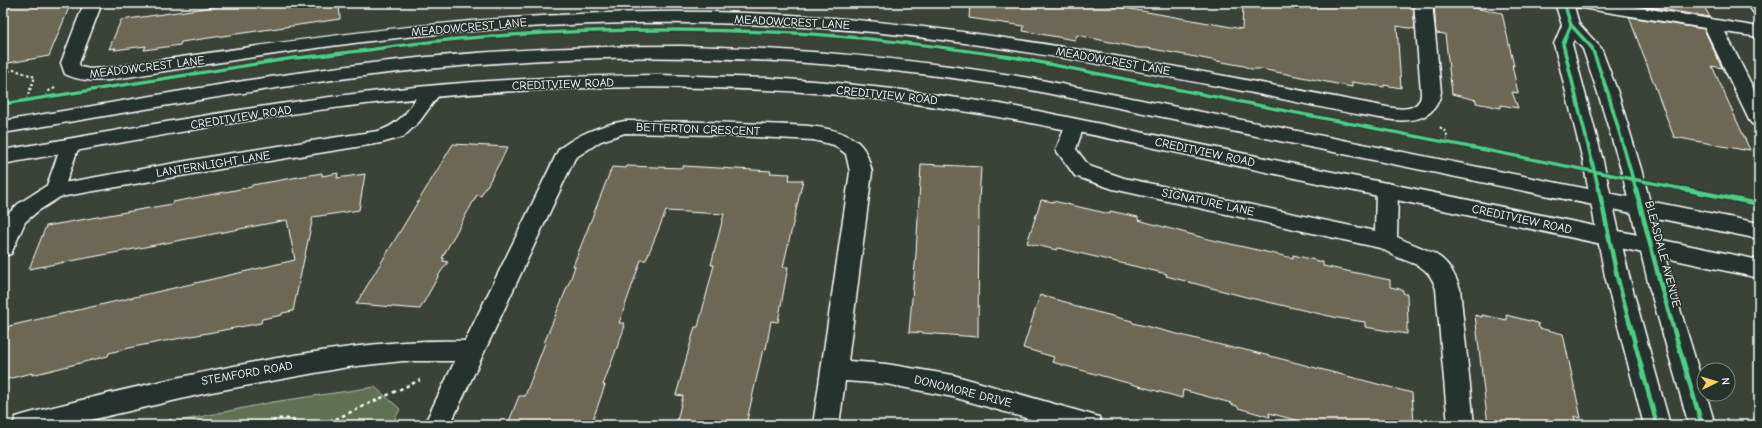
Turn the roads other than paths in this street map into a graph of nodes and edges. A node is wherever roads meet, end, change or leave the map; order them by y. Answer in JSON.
{"nodes":[{"id":1,"x":93,"y":3,"type":"edge"},
{"id":2,"x":1423,"y":3,"type":"edge"},
{"id":3,"x":1564,"y":3,"type":"edge"},
{"id":4,"x":1582,"y":3,"type":"edge"},
{"id":5,"x":1756,"y":3,"type":"edge"},
{"id":6,"x":1759,"y":8,"type":"edge"},
{"id":7,"x":1712,"y":24,"type":"junction"},
{"id":8,"x":1571,"y":26,"type":"junction"},
{"id":9,"x":1759,"y":32,"type":"edge"},
{"id":10,"x":431,"y":92,"type":"junction"},
{"id":11,"x":1759,"y":120,"type":"edge"},
{"id":12,"x":1074,"y":125,"type":"junction"},
{"id":13,"x":3,"y":127,"type":"edge"},
{"id":14,"x":70,"y":146,"type":"junction"},
{"id":15,"x":3,"y":157,"type":"edge"},
{"id":16,"x":1387,"y":190,"type":"junction"},
{"id":17,"x":54,"y":192,"type":"junction"},
{"id":18,"x":1601,"y":199,"type":"junction"},
{"id":19,"x":1641,"y":207,"type":"junction"},
{"id":20,"x":1759,"y":231,"type":"edge"},
{"id":21,"x":1609,"y":238,"type":"junction"},
{"id":22,"x":1386,"y":241,"type":"junction"},
{"id":23,"x":1651,"y":246,"type":"junction"},
{"id":24,"x":3,"y":248,"type":"edge"},
{"id":25,"x":1759,"y":269,"type":"edge"},
{"id":26,"x":472,"y":351,"type":"junction"},
{"id":27,"x":834,"y":370,"type":"junction"},
{"id":28,"x":26,"y":425,"type":"edge"},
{"id":29,"x":437,"y":425,"type":"edge"},
{"id":30,"x":826,"y":425,"type":"edge"},
{"id":31,"x":1089,"y":425,"type":"edge"},
{"id":32,"x":1461,"y":425,"type":"edge"},
{"id":33,"x":1657,"y":425,"type":"edge"},
{"id":34,"x":1702,"y":425,"type":"edge"}],
"edges":[{"from":1,"to":2,"type":"street","name":"MEADOWCREST LANE"},
{"from":3,"to":8,"type":"street","name":"BLEASDALE AVENUE"},
{"from":4,"to":7,"type":"street"},
{"from":5,"to":6,"type":"street"},
{"from":7,"to":9,"type":"street"},
{"from":7,"to":11,"type":"street"},
{"from":8,"to":18,"type":"street"},
{"from":8,"to":19,"type":"street","name":"BLEASDALE AVENUE"},
{"from":10,"to":12,"type":"street","name":"CREDITVIEW ROAD"},
{"from":10,"to":14,"type":"street","name":"CREDITVIEW ROAD"},
{"from":10,"to":17,"type":"street","name":"LANTERNLIGHT LANE"},
{"from":12,"to":16,"type":"street","name":"CREDITVIEW ROAD"},
{"from":12,"to":22,"type":"street","name":"SIGNATURE LANE"},
{"from":13,"to":18,"type":"street"},
{"from":14,"to":15,"type":"street","name":"CREDITVIEW ROAD"},
{"from":14,"to":17,"type":"lane"},
{"from":16,"to":21,"type":"street","name":"CREDITVIEW ROAD"},
{"from":16,"to":22,"type":"street"},
{"from":17,"to":24,"type":"street","name":"LANTERNLIGHT LANE"},
{"from":18,"to":19,"type":"street"},
{"from":18,"to":21,"type":"street"},
{"from":19,"to":20,"type":"street"},
{"from":19,"to":23,"type":"street","name":"BLEASDALE AVENUE"},
{"from":21,"to":23,"type":"street","name":"CREDITVIEW ROAD"},
{"from":21,"to":33,"type":"street"},
{"from":22,"to":32,"type":"street","name":"SIGNATURE LANE"},
{"from":23,"to":25,"type":"street","name":"CREDITVIEW ROAD"},
{"from":23,"to":34,"type":"street","name":"BLEASDALE AVENUE"},
{"from":26,"to":27,"type":"street","name":"BETTERTON CRESCENT"},
{"from":26,"to":28,"type":"street","name":"STEMFORD ROAD"},
{"from":26,"to":29,"type":"street","name":"BETTERTON CRESCENT"},
{"from":27,"to":30,"type":"street","name":"BETTERTON CRESCENT"},
{"from":27,"to":31,"type":"street","name":"DONOMORE DRIVE"}]}
